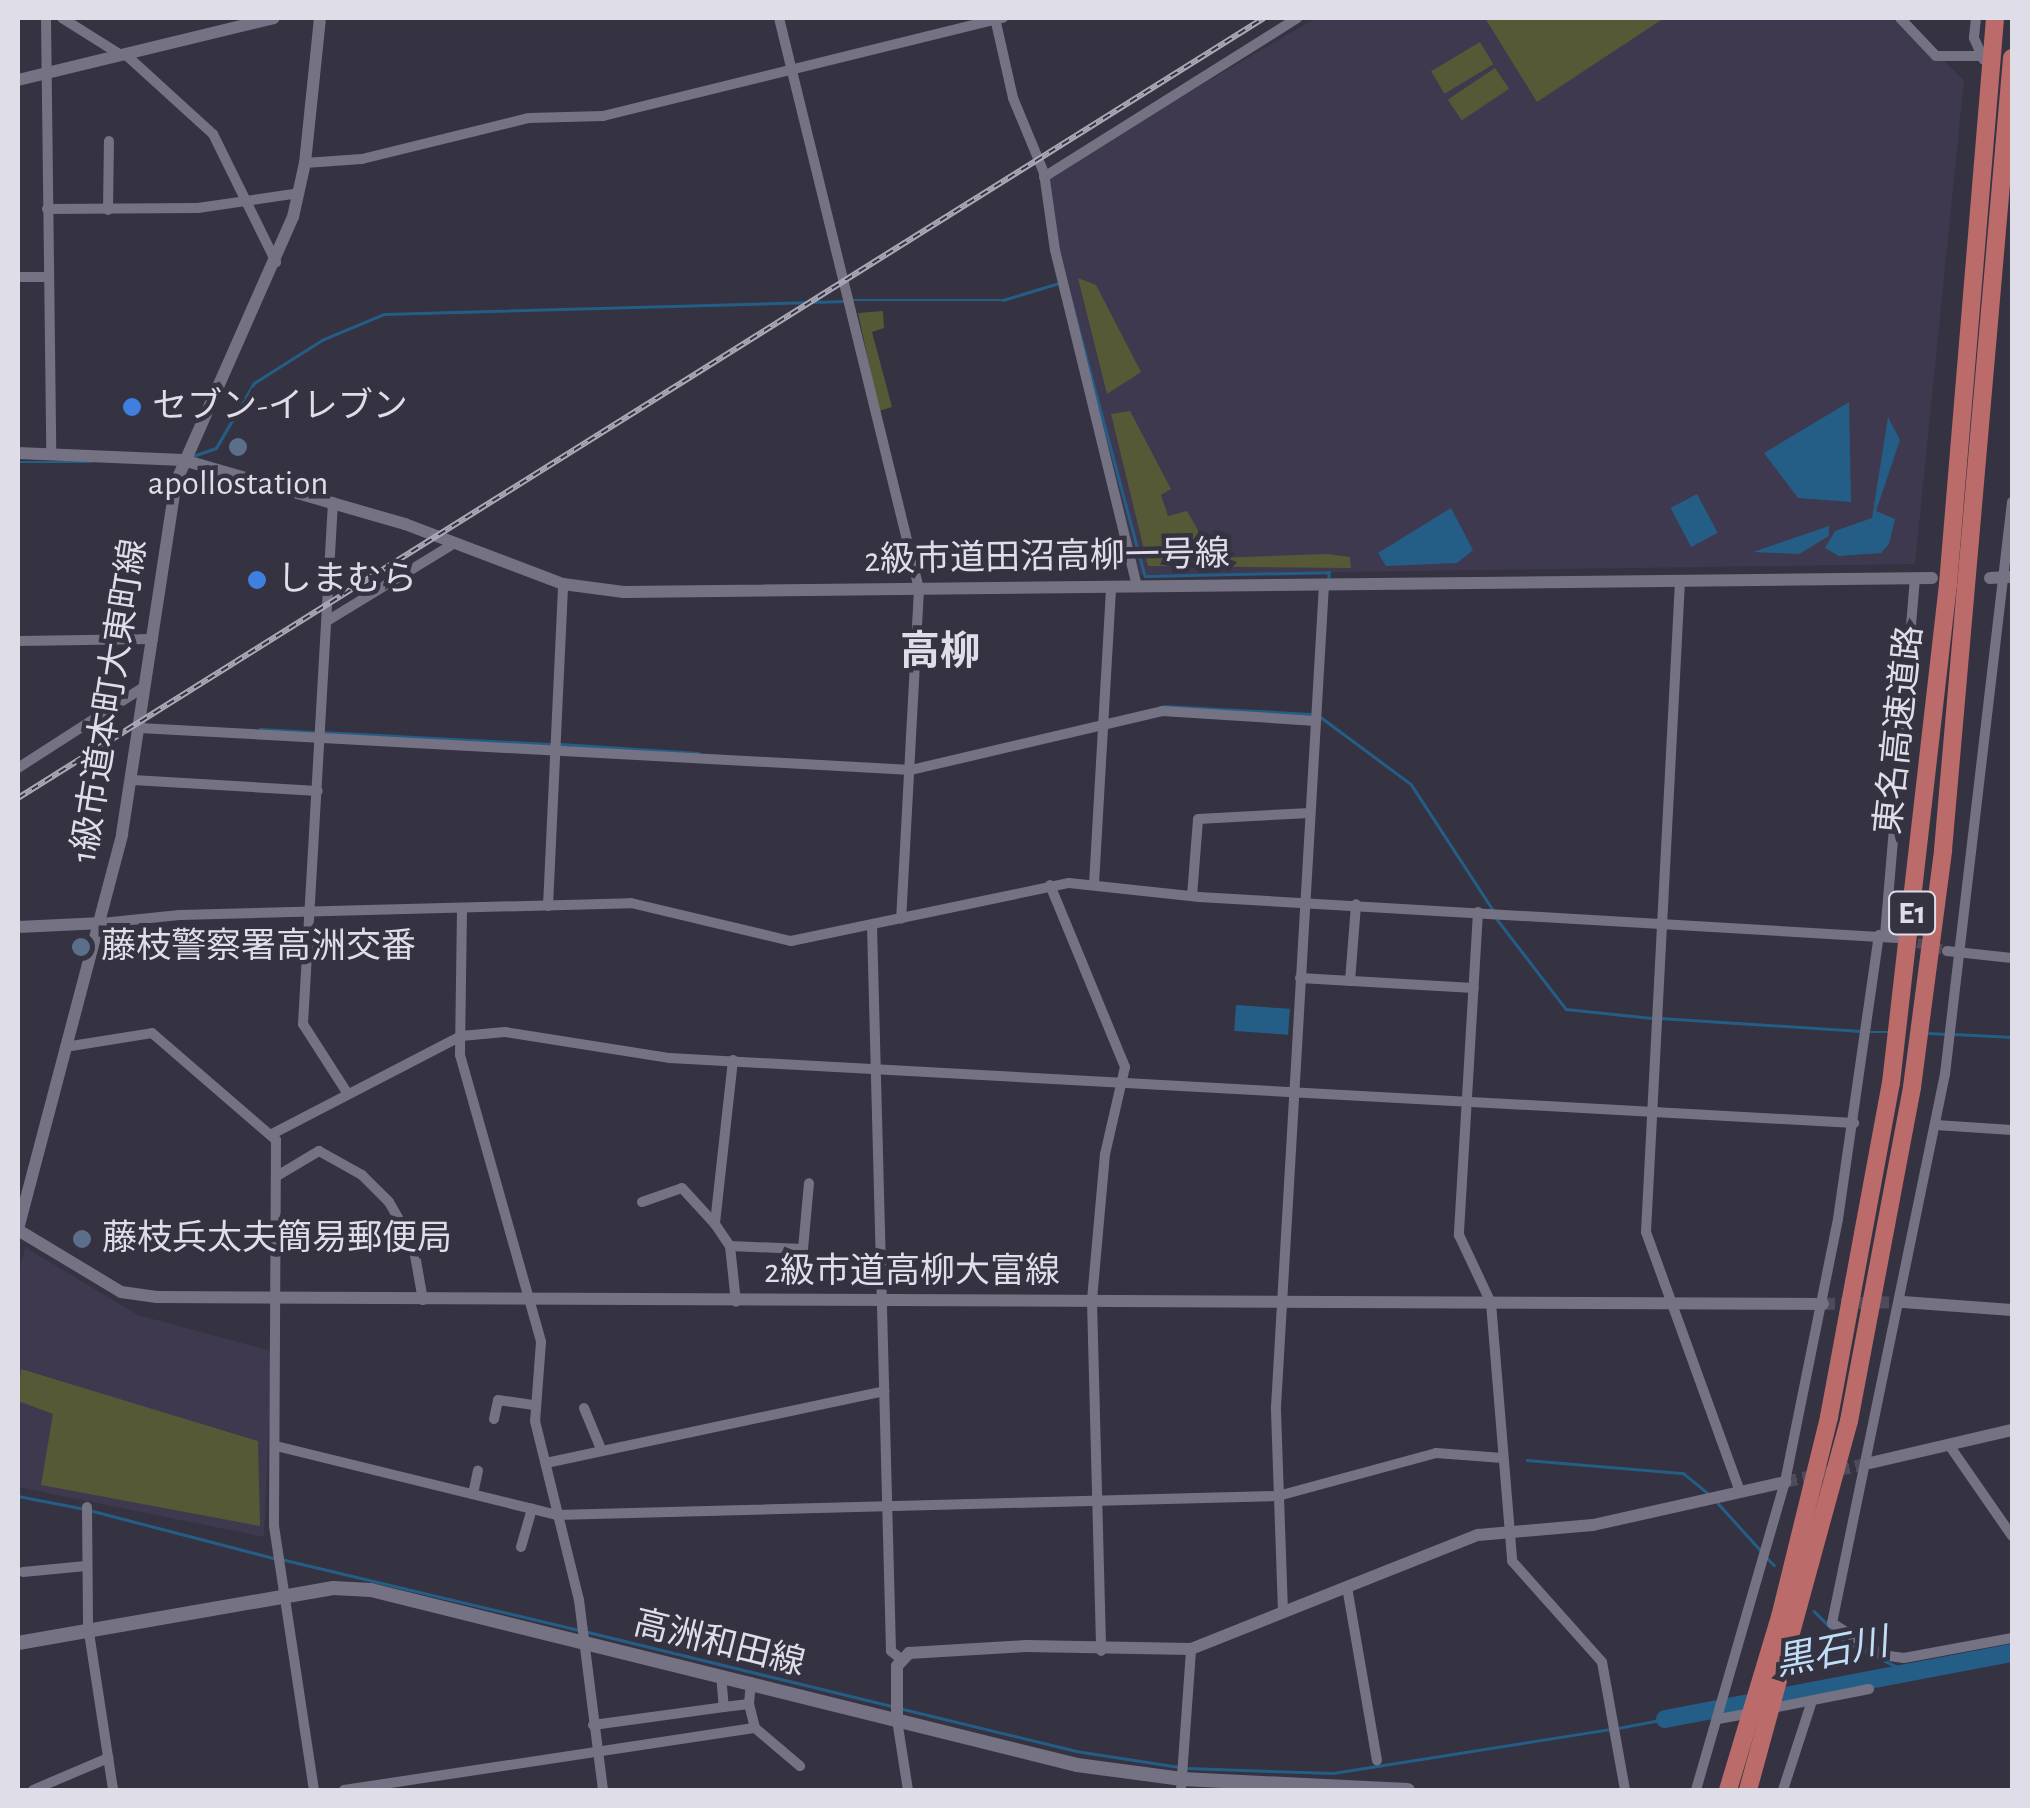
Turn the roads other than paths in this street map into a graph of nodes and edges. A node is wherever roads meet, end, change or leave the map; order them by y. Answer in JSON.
{"nodes":[{"id":1,"x":46,"y":18,"type":"edge"},
{"id":2,"x":62,"y":18,"type":"edge"},
{"id":3,"x":274,"y":18,"type":"edge"},
{"id":4,"x":320,"y":18,"type":"edge"},
{"id":5,"x":779,"y":18,"type":"edge"},
{"id":6,"x":998,"y":18,"type":"edge"},
{"id":7,"x":1297,"y":18,"type":"edge"},
{"id":8,"x":1900,"y":18,"type":"edge"},
{"id":9,"x":1976,"y":18,"type":"edge"},
{"id":10,"x":1996,"y":18,"type":"edge"},
{"id":11,"x":123,"y":55,"type":"junction"},
{"id":12,"x":1980,"y":56,"type":"junction"},
{"id":13,"x":2012,"y":58,"type":"edge"},
{"id":14,"x":793,"y":72,"type":"junction"},
{"id":15,"x":47,"y":75,"type":"junction"},
{"id":16,"x":18,"y":80,"type":"edge"},
{"id":17,"x":2012,"y":90,"type":"edge"},
{"id":18,"x":109,"y":141,"type":"dead end"},
{"id":19,"x":305,"y":163,"type":"junction"},
{"id":20,"x":1044,"y":177,"type":"junction"},
{"id":21,"x":298,"y":193,"type":"junction"},
{"id":22,"x":246,"y":202,"type":"junction"},
{"id":23,"x":47,"y":210,"type":"junction"},
{"id":24,"x":108,"y":210,"type":"junction"},
{"id":25,"x":276,"y":263,"type":"junction"},
{"id":26,"x":18,"y":277,"type":"edge"},
{"id":27,"x":46,"y":277,"type":"junction"},
{"id":28,"x":51,"y":452,"type":"junction"},
{"id":29,"x":18,"y":453,"type":"edge"},
{"id":30,"x":183,"y":460,"type":"junction"},
{"id":31,"x":333,"y":502,"type":"junction"},
{"id":32,"x":2012,"y":502,"type":"edge"},
{"id":33,"x":450,"y":546,"type":"junction"},
{"id":34,"x":2002,"y":577,"type":"edge"},
{"id":35,"x":1915,"y":578,"type":"junction"},
{"id":36,"x":1932,"y":578,"type":"dead end"},
{"id":37,"x":1680,"y":581,"type":"junction"},
{"id":38,"x":563,"y":584,"type":"junction"},
{"id":39,"x":1324,"y":585,"type":"junction"},
{"id":40,"x":1137,"y":586,"type":"junction"},
{"id":41,"x":1111,"y":587,"type":"junction"},
{"id":42,"x":919,"y":589,"type":"junction"},
{"id":43,"x":326,"y":621,"type":"junction"},
{"id":44,"x":152,"y":639,"type":"junction"},
{"id":45,"x":18,"y":640,"type":"edge"},
{"id":46,"x":145,"y":686,"type":"junction"},
{"id":47,"x":1316,"y":720,"type":"junction"},
{"id":48,"x":1102,"y":726,"type":"junction"},
{"id":49,"x":139,"y":728,"type":"junction"},
{"id":50,"x":320,"y":737,"type":"junction"},
{"id":51,"x":558,"y":750,"type":"junction"},
{"id":52,"x":18,"y":768,"type":"edge"},
{"id":53,"x":911,"y":770,"type":"junction"},
{"id":54,"x":132,"y":780,"type":"junction"},
{"id":55,"x":318,"y":791,"type":"junction"},
{"id":56,"x":1310,"y":813,"type":"junction"},
{"id":57,"x":1094,"y":884,"type":"junction"},
{"id":58,"x":1050,"y":885,"type":"junction"},
{"id":59,"x":1192,"y":896,"type":"junction"},
{"id":60,"x":1304,"y":901,"type":"junction"},
{"id":61,"x":1356,"y":904,"type":"junction"},
{"id":62,"x":548,"y":906,"type":"junction"},
{"id":63,"x":462,"y":909,"type":"junction"},
{"id":64,"x":311,"y":911,"type":"junction"},
{"id":65,"x":1478,"y":912,"type":"junction"},
{"id":66,"x":902,"y":919,"type":"junction"},
{"id":67,"x":1663,"y":922,"type":"junction"},
{"id":68,"x":102,"y":923,"type":"junction"},
{"id":69,"x":872,"y":925,"type":"junction"},
{"id":70,"x":18,"y":928,"type":"edge"},
{"id":71,"x":1882,"y":935,"type":"junction"},
{"id":72,"x":1898,"y":938,"type":"tunnel mouth"},
{"id":73,"x":1947,"y":951,"type":"tunnel mouth"},
{"id":74,"x":1962,"y":954,"type":"junction"},
{"id":75,"x":2012,"y":958,"type":"edge"},
{"id":76,"x":1300,"y":978,"type":"junction"},
{"id":77,"x":1350,"y":980,"type":"junction"},
{"id":78,"x":1474,"y":988,"type":"junction"},
{"id":79,"x":460,"y":1036,"type":"junction"},
{"id":80,"x":65,"y":1046,"type":"junction"},
{"id":81,"x":733,"y":1060,"type":"junction"},
{"id":82,"x":875,"y":1069,"type":"junction"},
{"id":83,"x":1120,"y":1084,"type":"junction"},
{"id":84,"x":1293,"y":1092,"type":"junction"},
{"id":85,"x":348,"y":1094,"type":"junction"},
{"id":86,"x":1469,"y":1100,"type":"junction"},
{"id":87,"x":1652,"y":1111,"type":"junction"},
{"id":88,"x":1854,"y":1123,"type":"junction"},
{"id":89,"x":1936,"y":1125,"type":"junction"},
{"id":90,"x":2012,"y":1130,"type":"edge"},
{"id":91,"x":272,"y":1134,"type":"junction"},
{"id":92,"x":277,"y":1176,"type":"junction"},
{"id":93,"x":809,"y":1183,"type":"dead end"},
{"id":94,"x":642,"y":1202,"type":"dead end"},
{"id":95,"x":715,"y":1224,"type":"junction"},
{"id":96,"x":18,"y":1230,"type":"edge"},
{"id":97,"x":730,"y":1246,"type":"junction"},
{"id":98,"x":280,"y":1298,"type":"junction"},
{"id":99,"x":423,"y":1300,"type":"junction"},
{"id":100,"x":530,"y":1300,"type":"junction"},
{"id":101,"x":1092,"y":1301,"type":"junction"},
{"id":102,"x":736,"y":1302,"type":"junction"},
{"id":103,"x":883,"y":1302,"type":"junction"},
{"id":104,"x":1903,"y":1302,"type":"junction"},
{"id":105,"x":1491,"y":1303,"type":"junction"},
{"id":106,"x":1281,"y":1304,"type":"junction"},
{"id":107,"x":1823,"y":1304,"type":"junction"},
{"id":108,"x":1673,"y":1307,"type":"junction"},
{"id":109,"x":2012,"y":1310,"type":"edge"},
{"id":110,"x":884,"y":1391,"type":"junction"},
{"id":111,"x":534,"y":1404,"type":"junction"},
{"id":112,"x":584,"y":1408,"type":"dead end"},
{"id":113,"x":494,"y":1418,"type":"dead end"},
{"id":114,"x":2012,"y":1430,"type":"edge"},
{"id":115,"x":1949,"y":1445,"type":"junction"},
{"id":116,"x":276,"y":1446,"type":"junction"},
{"id":117,"x":601,"y":1449,"type":"junction"},
{"id":118,"x":1503,"y":1458,"type":"junction"},
{"id":119,"x":546,"y":1463,"type":"junction"},
{"id":120,"x":1870,"y":1463,"type":"junction"},
{"id":121,"x":478,"y":1471,"type":"dead end"},
{"id":122,"x":1785,"y":1482,"type":"junction"},
{"id":123,"x":1740,"y":1492,"type":"junction"},
{"id":124,"x":472,"y":1494,"type":"junction"},
{"id":125,"x":1278,"y":1496,"type":"junction"},
{"id":126,"x":1098,"y":1500,"type":"junction"},
{"id":127,"x":87,"y":1507,"type":"dead end"},
{"id":128,"x":888,"y":1507,"type":"junction"},
{"id":129,"x":532,"y":1509,"type":"junction"},
{"id":130,"x":556,"y":1515,"type":"junction"},
{"id":131,"x":1509,"y":1535,"type":"junction"},
{"id":132,"x":2012,"y":1536,"type":"edge"},
{"id":133,"x":521,"y":1547,"type":"dead end"},
{"id":134,"x":86,"y":1566,"type":"junction"},
{"id":135,"x":23,"y":1572,"type":"dead end"},
{"id":136,"x":1347,"y":1587,"type":"junction"},
{"id":137,"x":284,"y":1599,"type":"junction"},
{"id":138,"x":1283,"y":1612,"type":"junction"},
{"id":139,"x":88,"y":1626,"type":"junction"},
{"id":140,"x":2012,"y":1638,"type":"edge"},
{"id":141,"x":580,"y":1642,"type":"junction"},
{"id":142,"x":18,"y":1643,"type":"edge"},
{"id":143,"x":1191,"y":1649,"type":"junction"},
{"id":144,"x":1102,"y":1651,"type":"junction"},
{"id":145,"x":901,"y":1658,"type":"junction"},
{"id":146,"x":721,"y":1674,"type":"junction"},
{"id":147,"x":751,"y":1682,"type":"junction"},
{"id":148,"x":1869,"y":1689,"type":"dead end"},
{"id":149,"x":1812,"y":1701,"type":"junction"},
{"id":150,"x":749,"y":1704,"type":"junction"},
{"id":151,"x":724,"y":1706,"type":"junction"},
{"id":152,"x":1719,"y":1717,"type":"junction"},
{"id":153,"x":897,"y":1720,"type":"junction"},
{"id":154,"x":593,"y":1725,"type":"junction"},
{"id":155,"x":755,"y":1728,"type":"junction"},
{"id":156,"x":596,"y":1752,"type":"junction"},
{"id":157,"x":108,"y":1758,"type":"junction"},
{"id":158,"x":1377,"y":1760,"type":"dead end"},
{"id":159,"x":800,"y":1766,"type":"dead end"},
{"id":160,"x":1181,"y":1785,"type":"edge"},
{"id":161,"x":33,"y":1790,"type":"edge"},
{"id":162,"x":113,"y":1790,"type":"edge"},
{"id":163,"x":314,"y":1790,"type":"edge"},
{"id":164,"x":344,"y":1790,"type":"edge"},
{"id":165,"x":602,"y":1790,"type":"edge"},
{"id":166,"x":908,"y":1790,"type":"edge"},
{"id":167,"x":1408,"y":1790,"type":"edge"},
{"id":168,"x":1625,"y":1790,"type":"edge"},
{"id":169,"x":1696,"y":1790,"type":"edge"},
{"id":170,"x":1728,"y":1790,"type":"edge"},
{"id":171,"x":1748,"y":1790,"type":"edge"},
{"id":172,"x":1783,"y":1790,"type":"edge"}],
"edges":[{"from":1,"to":15,"type":"street"},
{"from":2,"to":11,"type":"street"},
{"from":3,"to":11,"type":"street"},
{"from":4,"to":19,"type":"street","name":"1級市道本町大東町線"},
{"from":5,"to":14,"type":"street"},
{"from":6,"to":14,"type":"street"},
{"from":6,"to":20,"type":"street"},
{"from":7,"to":20,"type":"street"},
{"from":8,"to":12,"type":"street"},
{"from":9,"to":12,"type":"street"},
{"from":10,"to":170,"type":"highway","name":"東名高速道路","number":"E1"},
{"from":11,"to":15,"type":"street"},
{"from":11,"to":22,"type":"street"},
{"from":12,"to":17,"type":"street"},
{"from":13,"to":171,"type":"highway","name":"東名高速道路","number":"E1"},
{"from":14,"to":19,"type":"street"},
{"from":14,"to":42,"type":"street"},
{"from":15,"to":16,"type":"street"},
{"from":15,"to":23,"type":"street"},
{"from":18,"to":24,"type":"street"},
{"from":19,"to":21,"type":"street","name":"1級市道本町大東町線"},
{"from":20,"to":40,"type":"street"},
{"from":21,"to":22,"type":"street"},
{"from":21,"to":25,"type":"street","name":"1級市道本町大東町線"},
{"from":22,"to":24,"type":"street"},
{"from":22,"to":25,"type":"street"},
{"from":23,"to":24,"type":"street"},
{"from":23,"to":27,"type":"street"},
{"from":25,"to":30,"type":"street","name":"1級市道本町大東町線"},
{"from":26,"to":27,"type":"street"},
{"from":27,"to":28,"type":"street"},
{"from":28,"to":29,"type":"street","name":"2級市道田沼高柳一号線"},
{"from":28,"to":30,"type":"street","name":"2級市道田沼高柳一号線"},
{"from":30,"to":31,"type":"street","name":"2級市道田沼高柳一号線"},
{"from":30,"to":44,"type":"street","name":"1級市道本町大東町線"},
{"from":31,"to":33,"type":"street","name":"2級市道田沼高柳一号線"},
{"from":31,"to":43,"type":"street"},
{"from":32,"to":34,"type":"street"},
{"from":33,"to":38,"type":"street","name":"2級市道田沼高柳一号線"},
{"from":33,"to":43,"type":"street"},
{"from":34,"to":74,"type":"street"},
{"from":35,"to":36,"type":"street","name":"2級市道田沼高柳一号線"},
{"from":35,"to":37,"type":"street","name":"2級市道田沼高柳一号線"},
{"from":35,"to":71,"type":"street"},
{"from":37,"to":39,"type":"street","name":"2級市道田沼高柳一号線"},
{"from":37,"to":67,"type":"street"},
{"from":38,"to":42,"type":"street","name":"2級市道田沼高柳一号線"},
{"from":38,"to":51,"type":"street"},
{"from":39,"to":40,"type":"street","name":"2級市道田沼高柳一号線"},
{"from":39,"to":47,"type":"street"},
{"from":40,"to":41,"type":"street","name":"2級市道田沼高柳一号線"},
{"from":41,"to":42,"type":"street","name":"2級市道田沼高柳一号線"},
{"from":41,"to":48,"type":"street"},
{"from":42,"to":53,"type":"street"},
{"from":43,"to":50,"type":"street"},
{"from":44,"to":45,"type":"street"},
{"from":44,"to":46,"type":"street","name":"1級市道本町大東町線"},
{"from":46,"to":49,"type":"street","name":"1級市道本町大東町線"},
{"from":46,"to":52,"type":"street"},
{"from":47,"to":48,"type":"street"},
{"from":47,"to":56,"type":"street"},
{"from":48,"to":53,"type":"street"},
{"from":48,"to":57,"type":"street"},
{"from":49,"to":50,"type":"street"},
{"from":49,"to":54,"type":"street","name":"1級市道本町大東町線"},
{"from":50,"to":51,"type":"street"},
{"from":50,"to":55,"type":"street"},
{"from":51,"to":53,"type":"street"},
{"from":51,"to":62,"type":"street"},
{"from":53,"to":66,"type":"street"},
{"from":54,"to":55,"type":"street"},
{"from":54,"to":68,"type":"street","name":"1級市道本町大東町線"},
{"from":55,"to":64,"type":"street"},
{"from":56,"to":59,"type":"street"},
{"from":56,"to":60,"type":"street"},
{"from":57,"to":58,"type":"street"},
{"from":57,"to":59,"type":"street"},
{"from":58,"to":66,"type":"street"},
{"from":58,"to":83,"type":"street"},
{"from":59,"to":60,"type":"street"},
{"from":60,"to":61,"type":"street"},
{"from":60,"to":76,"type":"street"},
{"from":61,"to":65,"type":"street"},
{"from":61,"to":77,"type":"street"},
{"from":62,"to":63,"type":"street"},
{"from":62,"to":69,"type":"street"},
{"from":63,"to":64,"type":"street"},
{"from":63,"to":79,"type":"street"},
{"from":64,"to":68,"type":"street"},
{"from":64,"to":85,"type":"street"},
{"from":65,"to":67,"type":"street"},
{"from":65,"to":78,"type":"street"},
{"from":66,"to":69,"type":"street"},
{"from":67,"to":71,"type":"street"},
{"from":67,"to":87,"type":"street"},
{"from":68,"to":70,"type":"street"},
{"from":68,"to":80,"type":"street","name":"1級市道本町大東町線"},
{"from":69,"to":82,"type":"street"},
{"from":71,"to":72,"type":"street"},
{"from":71,"to":88,"type":"street"},
{"from":73,"to":74,"type":"street"},
{"from":74,"to":75,"type":"street"},
{"from":74,"to":89,"type":"street"},
{"from":76,"to":77,"type":"street"},
{"from":76,"to":84,"type":"street"},
{"from":77,"to":78,"type":"street"},
{"from":78,"to":86,"type":"street"},
{"from":79,"to":81,"type":"street"},
{"from":79,"to":85,"type":"street"},
{"from":79,"to":100,"type":"street"},
{"from":80,"to":91,"type":"street"},
{"from":80,"to":96,"type":"street","name":"1級市道本町大東町線"},
{"from":81,"to":82,"type":"street"},
{"from":81,"to":95,"type":"street"},
{"from":82,"to":83,"type":"street"},
{"from":82,"to":103,"type":"street"},
{"from":83,"to":84,"type":"street"},
{"from":83,"to":101,"type":"street"},
{"from":84,"to":86,"type":"street"},
{"from":84,"to":106,"type":"street"},
{"from":85,"to":91,"type":"street"},
{"from":86,"to":87,"type":"street"},
{"from":86,"to":105,"type":"street"},
{"from":87,"to":88,"type":"street"},
{"from":87,"to":108,"type":"street"},
{"from":88,"to":107,"type":"street"},
{"from":89,"to":90,"type":"street"},
{"from":89,"to":104,"type":"street"},
{"from":91,"to":92,"type":"street"},
{"from":92,"to":98,"type":"street"},
{"from":92,"to":99,"type":"street"},
{"from":93,"to":97,"type":"street"},
{"from":94,"to":95,"type":"street"},
{"from":95,"to":97,"type":"street"},
{"from":96,"to":98,"type":"street","name":"2級市道高柳大富線"},
{"from":97,"to":102,"type":"street"},
{"from":98,"to":99,"type":"street","name":"2級市道高柳大富線"},
{"from":98,"to":116,"type":"street"},
{"from":99,"to":100,"type":"street","name":"2級市道高柳大富線"},
{"from":100,"to":102,"type":"street","name":"2級市道高柳大富線"},
{"from":100,"to":111,"type":"street"},
{"from":101,"to":103,"type":"street","name":"2級市道高柳大富線"},
{"from":101,"to":106,"type":"street","name":"2級市道高柳大富線"},
{"from":101,"to":126,"type":"street"},
{"from":102,"to":103,"type":"street","name":"2級市道高柳大富線"},
{"from":103,"to":110,"type":"street"},
{"from":104,"to":109,"type":"street"},
{"from":104,"to":120,"type":"street"},
{"from":105,"to":106,"type":"street","name":"2級市道高柳大富線"},
{"from":105,"to":108,"type":"street","name":"2級市道高柳大富線"},
{"from":105,"to":118,"type":"street"},
{"from":106,"to":125,"type":"street"},
{"from":107,"to":108,"type":"street","name":"2級市道高柳大富線"},
{"from":107,"to":122,"type":"street"},
{"from":108,"to":123,"type":"street"},
{"from":110,"to":117,"type":"street"},
{"from":110,"to":128,"type":"street"},
{"from":111,"to":113,"type":"street"},
{"from":111,"to":119,"type":"street"},
{"from":112,"to":117,"type":"street"},
{"from":114,"to":115,"type":"street"},
{"from":115,"to":120,"type":"street"},
{"from":115,"to":132,"type":"street"},
{"from":116,"to":124,"type":"street"},
{"from":116,"to":137,"type":"street"},
{"from":117,"to":119,"type":"street"},
{"from":118,"to":125,"type":"street"},
{"from":118,"to":131,"type":"street"},
{"from":119,"to":130,"type":"street"},
{"from":120,"to":140,"type":"street"},
{"from":121,"to":124,"type":"street"},
{"from":122,"to":123,"type":"street"},
{"from":122,"to":152,"type":"street"},
{"from":123,"to":131,"type":"street"},
{"from":124,"to":129,"type":"street"},
{"from":125,"to":126,"type":"street"},
{"from":125,"to":138,"type":"street"},
{"from":126,"to":128,"type":"street"},
{"from":126,"to":144,"type":"street"},
{"from":127,"to":134,"type":"street"},
{"from":128,"to":130,"type":"street"},
{"from":128,"to":145,"type":"street"},
{"from":129,"to":130,"type":"street"},
{"from":129,"to":133,"type":"street"},
{"from":130,"to":141,"type":"street"},
{"from":131,"to":136,"type":"street"},
{"from":131,"to":168,"type":"street"},
{"from":134,"to":135,"type":"street"},
{"from":134,"to":139,"type":"street"},
{"from":136,"to":138,"type":"street"},
{"from":136,"to":158,"type":"street"},
{"from":137,"to":139,"type":"main road","name":"高洲和田線"},
{"from":137,"to":141,"type":"main road","name":"高洲和田線"},
{"from":137,"to":163,"type":"street"},
{"from":138,"to":143,"type":"street"},
{"from":139,"to":142,"type":"main road","name":"高洲和田線"},
{"from":139,"to":157,"type":"street"},
{"from":141,"to":146,"type":"main road","name":"高洲和田線"},
{"from":141,"to":154,"type":"street"},
{"from":143,"to":144,"type":"street"},
{"from":143,"to":160,"type":"street"},
{"from":144,"to":145,"type":"street"},
{"from":145,"to":153,"type":"street"},
{"from":146,"to":147,"type":"main road","name":"高洲和田線"},
{"from":146,"to":151,"type":"street"},
{"from":147,"to":150,"type":"street"},
{"from":147,"to":153,"type":"main road","name":"高洲和田線"},
{"from":148,"to":149,"type":"street"},
{"from":149,"to":152,"type":"street"},
{"from":149,"to":172,"type":"street"},
{"from":150,"to":151,"type":"street"},
{"from":150,"to":155,"type":"street"},
{"from":151,"to":154,"type":"street"},
{"from":152,"to":169,"type":"street"},
{"from":153,"to":160,"type":"main road","name":"高洲和田線"},
{"from":153,"to":166,"type":"street"},
{"from":154,"to":156,"type":"street"},
{"from":155,"to":156,"type":"street"},
{"from":155,"to":159,"type":"street"},
{"from":156,"to":164,"type":"street"},
{"from":156,"to":165,"type":"street"},
{"from":157,"to":161,"type":"street"},
{"from":157,"to":162,"type":"street"},
{"from":160,"to":167,"type":"main road","name":"高洲和田線"}]}
